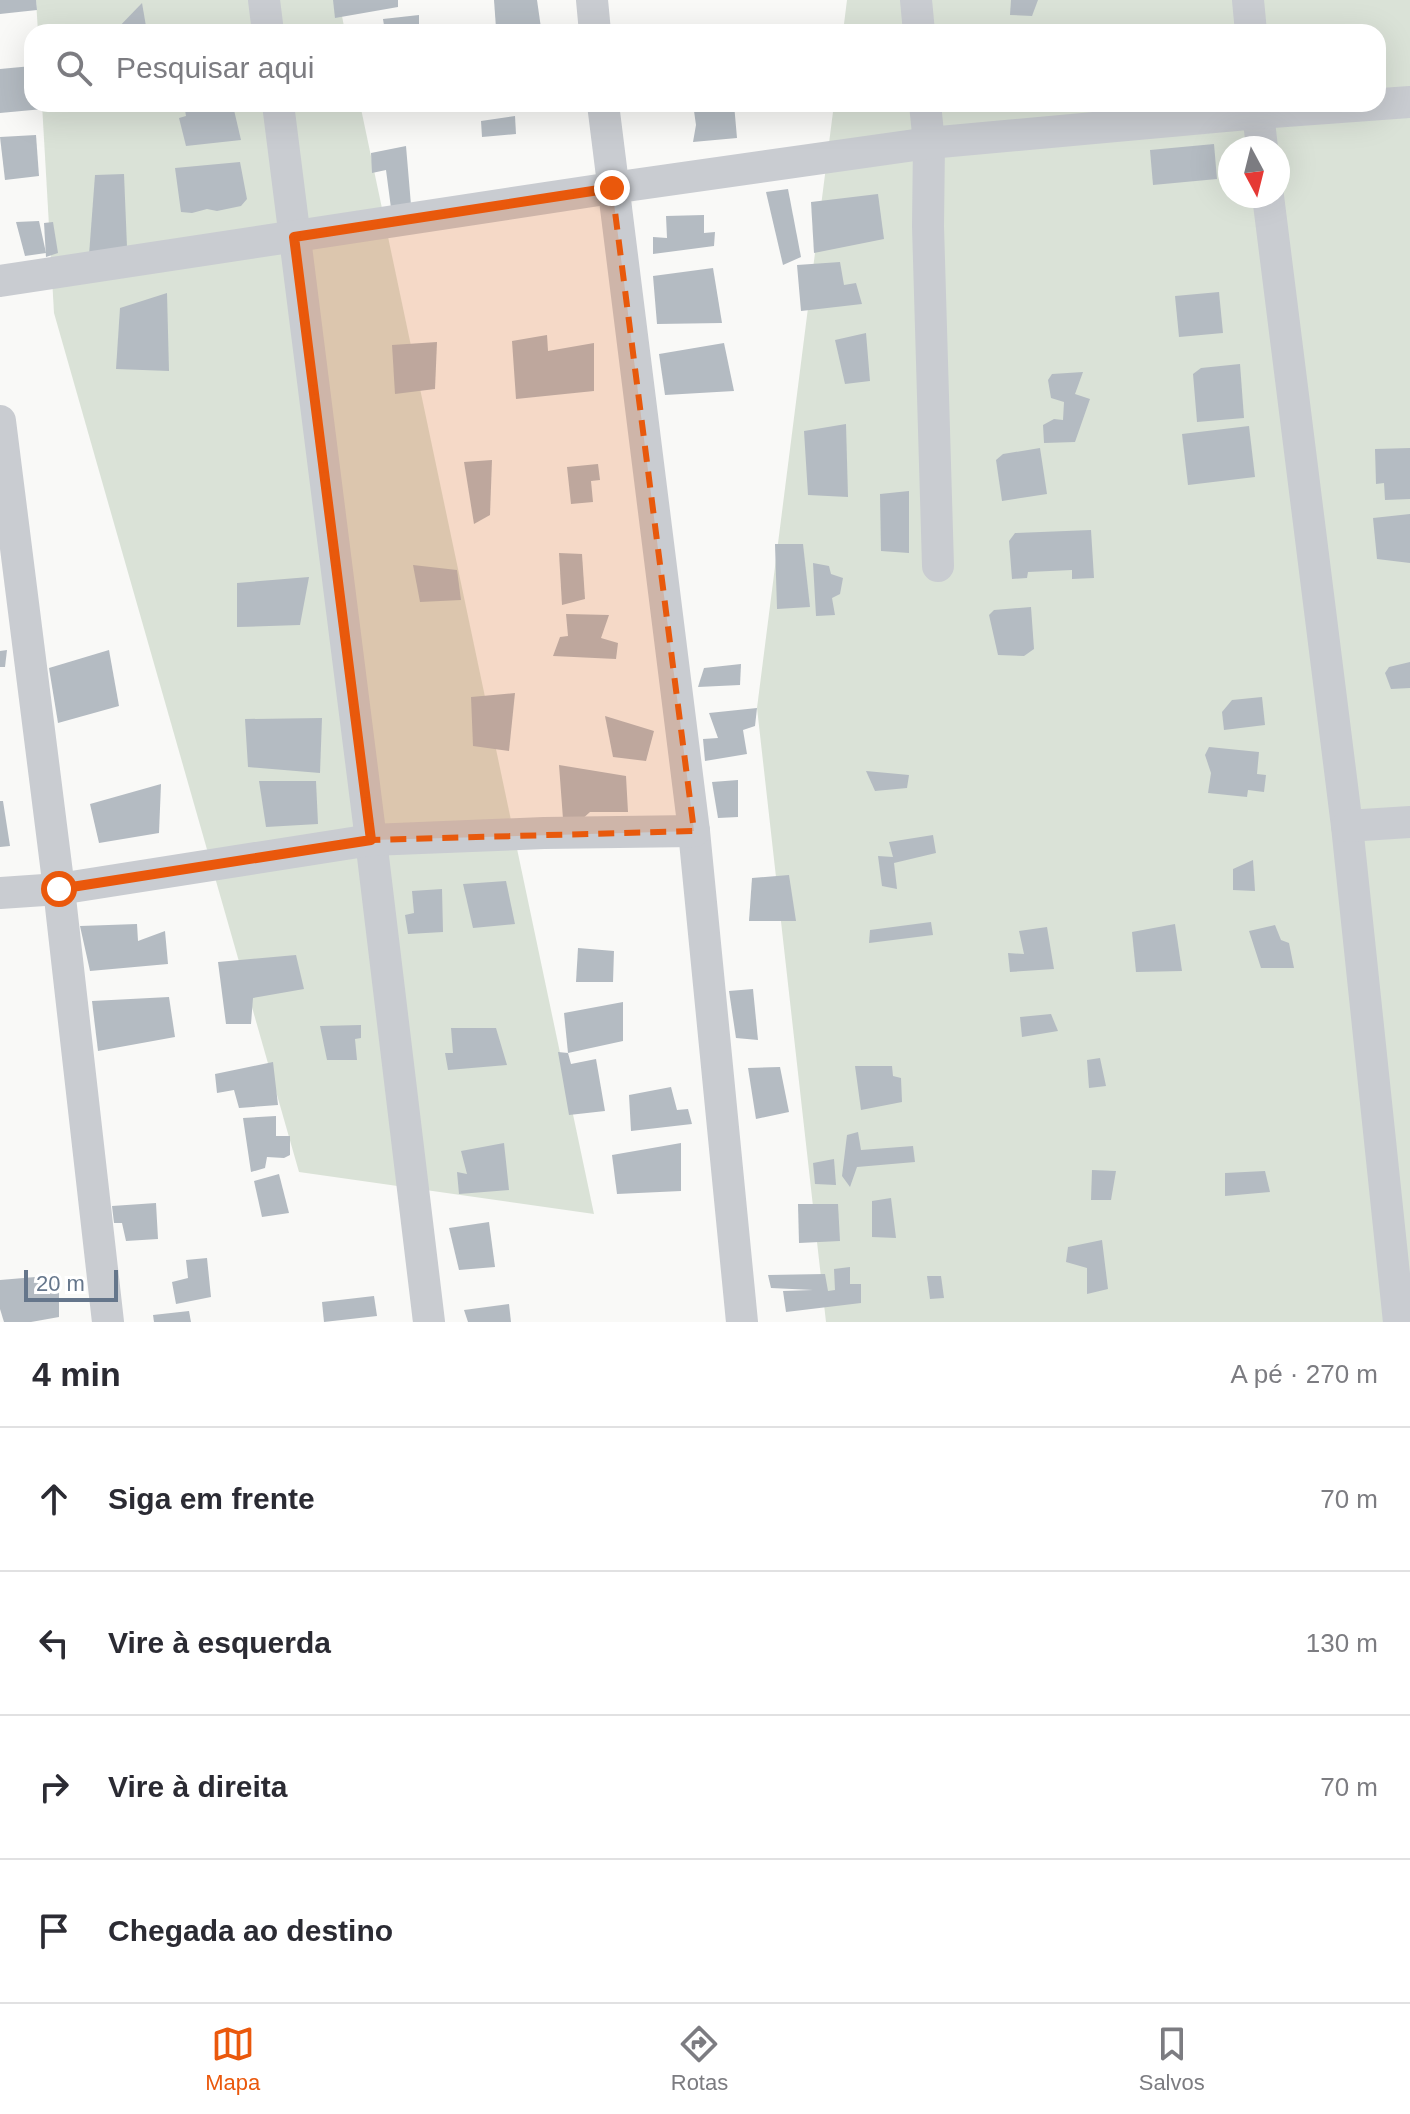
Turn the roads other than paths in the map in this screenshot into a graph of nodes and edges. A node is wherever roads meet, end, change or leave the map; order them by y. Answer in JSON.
{"nodes":[{"id":1,"x":264,"y":0,"type":"edge"},
{"id":2,"x":592,"y":0,"type":"edge"},
{"id":3,"x":916,"y":0,"type":"edge"},
{"id":4,"x":1248,"y":0,"type":"edge"},
{"id":5,"x":267,"y":24,"type":"edge"},
{"id":6,"x":594,"y":24,"type":"edge"},
{"id":7,"x":918,"y":24,"type":"edge"},
{"id":8,"x":1250,"y":24,"type":"edge"},
{"id":9,"x":1410,"y":102,"type":"edge"},
{"id":10,"x":1386,"y":103,"type":"edge"},
{"id":11,"x":279,"y":112,"type":"edge"},
{"id":12,"x":604,"y":112,"type":"edge"},
{"id":13,"x":926,"y":112,"type":"edge"},
{"id":14,"x":1220,"y":112,"type":"edge"},
{"id":15,"x":1258,"y":112,"type":"edge"},
{"id":16,"x":1260,"y":136,"type":"edge"},
{"id":17,"x":929,"y":143,"type":"junction"},
{"id":18,"x":612,"y":188,"type":"junction"},
{"id":19,"x":1270,"y":208,"type":"edge"},
{"id":20,"x":294,"y":237,"type":"junction"},
{"id":21,"x":0,"y":281,"type":"edge"},
{"id":22,"x":0,"y":421,"type":"edge"},
{"id":23,"x":938,"y":566,"type":"dead end"},
{"id":24,"x":1410,"y":822,"type":"edge"},
{"id":25,"x":1347,"y":826,"type":"junction"},
{"id":26,"x":694,"y":831,"type":"junction"},
{"id":27,"x":371,"y":840,"type":"junction"},
{"id":28,"x":59,"y":889,"type":"junction"},
{"id":29,"x":0,"y":893,"type":"edge"},
{"id":30,"x":108,"y":1322,"type":"edge"},
{"id":31,"x":429,"y":1322,"type":"edge"},
{"id":32,"x":742,"y":1322,"type":"edge"},
{"id":33,"x":1399,"y":1322,"type":"edge"}],
"edges":[{"from":1,"to":5,"type":"street"},
{"from":2,"to":6,"type":"street"},
{"from":3,"to":7,"type":"street"},
{"from":4,"to":8,"type":"street"},
{"from":9,"to":10,"type":"street"},
{"from":11,"to":20,"type":"street"},
{"from":12,"to":18,"type":"street"},
{"from":13,"to":17,"type":"street"},
{"from":14,"to":17,"type":"street"},
{"from":15,"to":16,"type":"street"},
{"from":17,"to":18,"type":"street"},
{"from":17,"to":23,"type":"street"},
{"from":18,"to":20,"type":"street"},
{"from":18,"to":26,"type":"street"},
{"from":19,"to":25,"type":"street"},
{"from":20,"to":21,"type":"street"},
{"from":20,"to":27,"type":"street"},
{"from":22,"to":28,"type":"street"},
{"from":24,"to":25,"type":"street"},
{"from":25,"to":33,"type":"street"},
{"from":26,"to":27,"type":"street"},
{"from":26,"to":32,"type":"street"},
{"from":27,"to":28,"type":"street"},
{"from":27,"to":31,"type":"street"},
{"from":28,"to":29,"type":"street"},
{"from":28,"to":30,"type":"street"}]}
